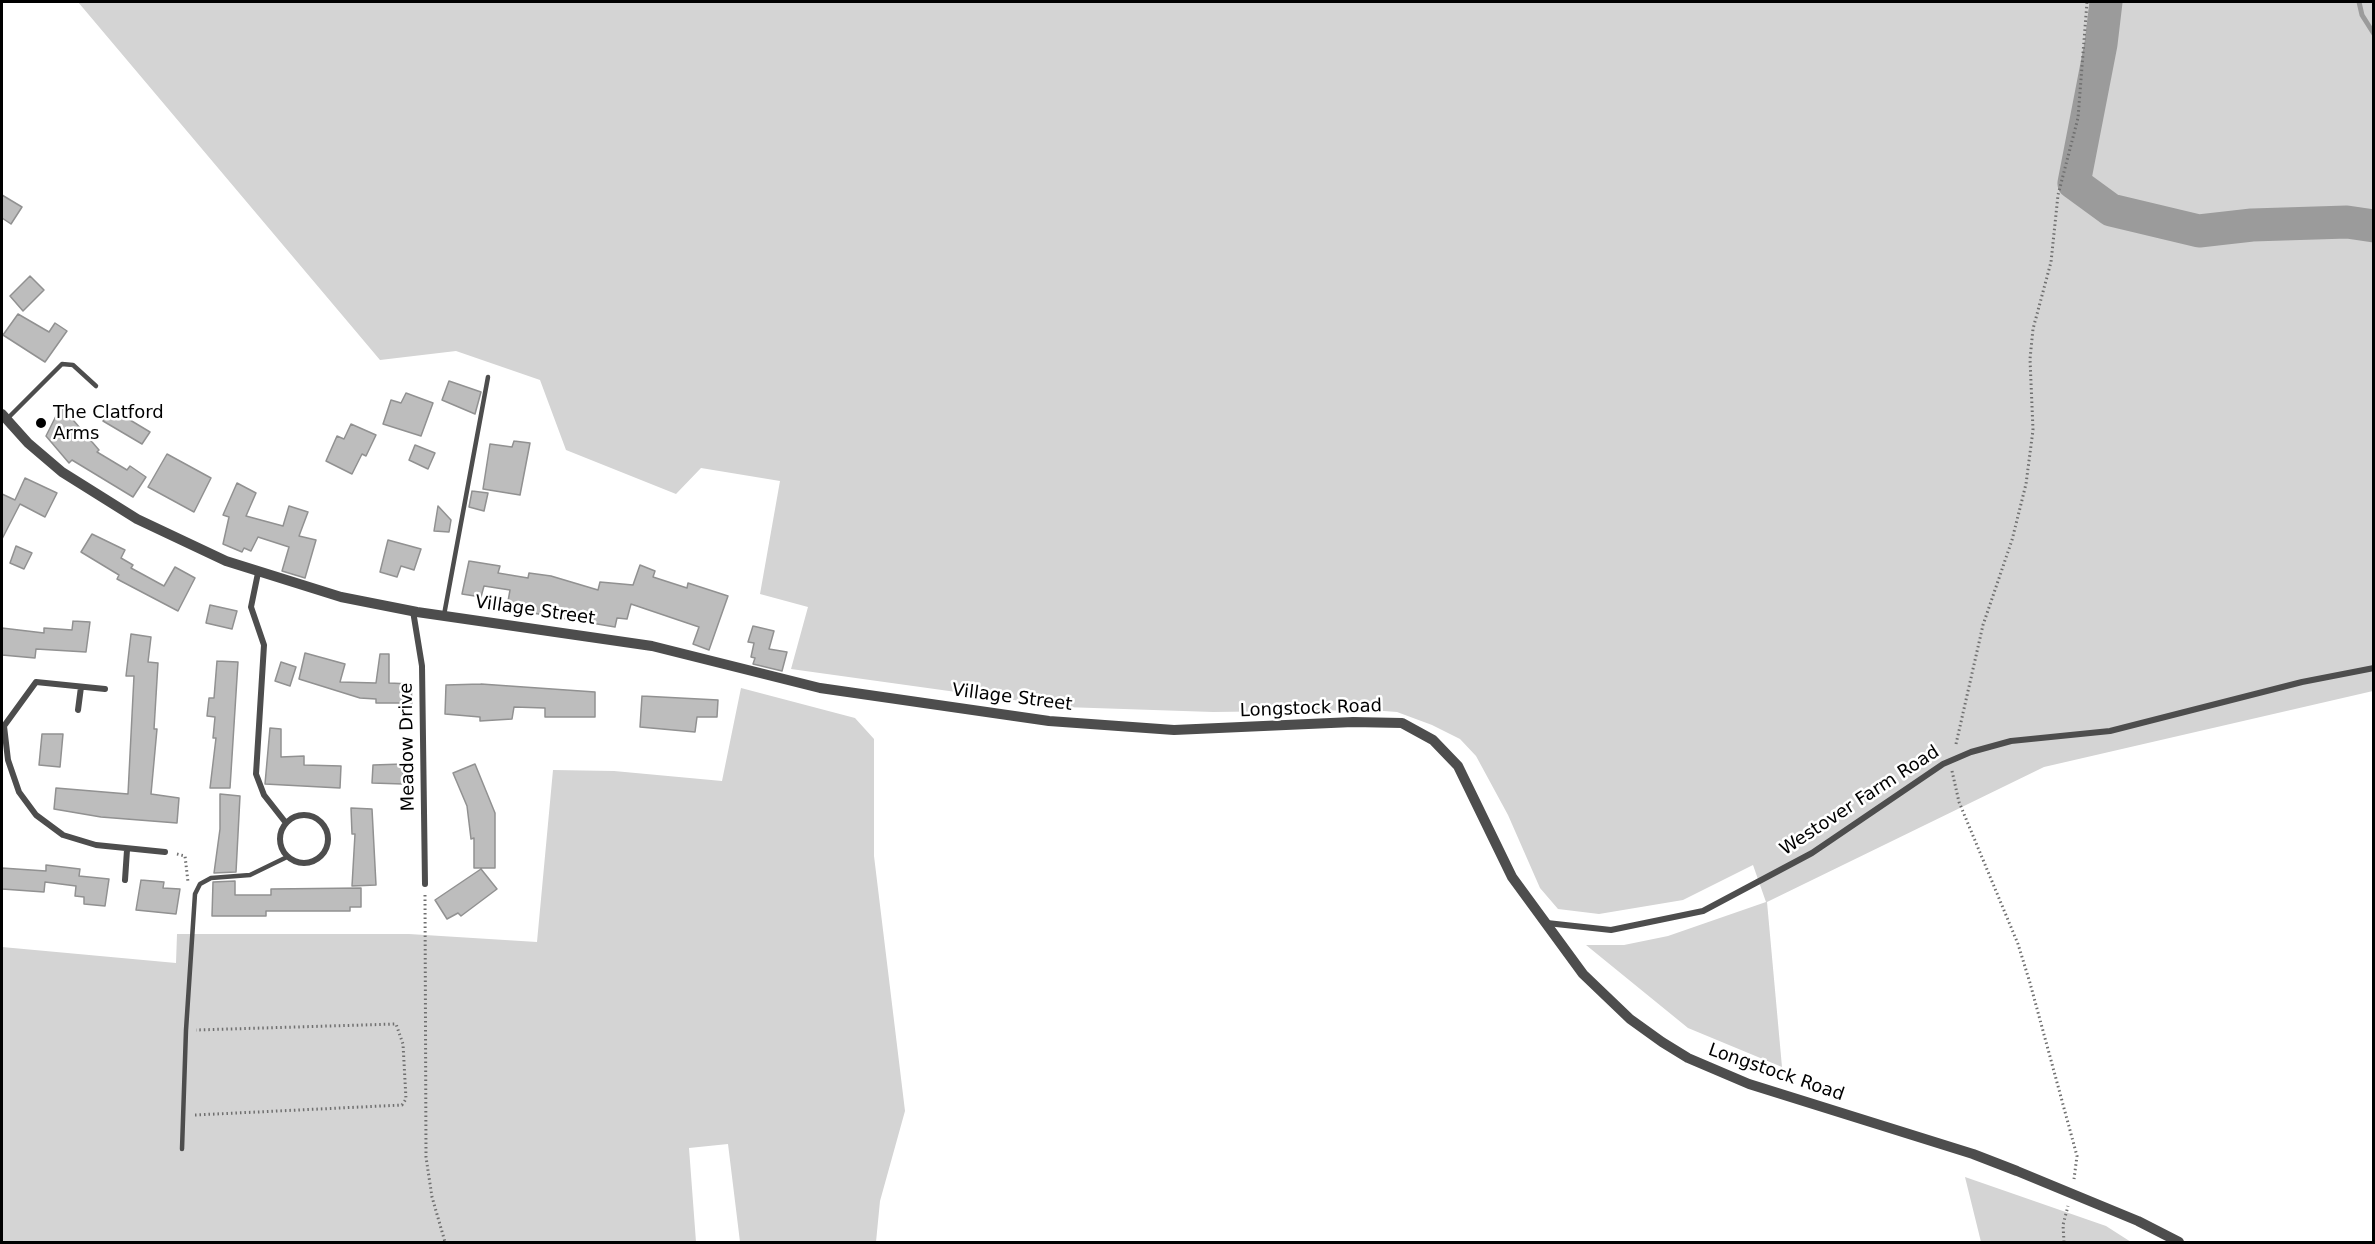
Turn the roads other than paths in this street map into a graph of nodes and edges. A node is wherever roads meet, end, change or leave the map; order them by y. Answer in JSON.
{"nodes":[{"id":1,"x":488,"y":377,"type":"dead end"},
{"id":2,"x":96,"y":386,"type":"dead end"},
{"id":3,"x":4,"y":417,"type":"edge"},
{"id":4,"x":258,"y":573,"type":"junction"},
{"id":5,"x":413,"y":611,"type":"junction"},
{"id":6,"x":444,"y":615,"type":"junction"},
{"id":7,"x":2373,"y":668,"type":"edge"},
{"id":8,"x":81,"y":687,"type":"junction"},
{"id":9,"x":105,"y":689,"type":"dead end"},
{"id":10,"x":78,"y":710,"type":"dead end"},
{"id":11,"x":3,"y":725,"type":"edge"},
{"id":12,"x":1109,"y":726,"type":"joint"},
{"id":13,"x":286,"y":823,"type":"junction"},
{"id":14,"x":127,"y":850,"type":"junction"},
{"id":15,"x":165,"y":852,"type":"road end"},
{"id":16,"x":287,"y":857,"type":"junction"},
{"id":17,"x":125,"y":880,"type":"dead end"},
{"id":18,"x":425,"y":884,"type":"road end"},
{"id":19,"x":1544,"y":923,"type":"junction"},
{"id":20,"x":182,"y":1149,"type":"dead end"},
{"id":21,"x":2178,"y":1242,"type":"edge"}],
"edges":[{"from":1,"to":6,"type":"lane"},
{"from":2,"to":3,"type":"lane"},
{"from":3,"to":4,"type":"street","name":"Village Street"},
{"from":4,"to":5,"type":"street","name":"Village Street"},
{"from":4,"to":13,"type":"street"},
{"from":5,"to":6,"type":"street","name":"Village Street"},
{"from":5,"to":18,"type":"street","name":"Meadow Drive"},
{"from":6,"to":12,"type":"street","name":"Village Street"},
{"from":7,"to":19,"type":"street","name":"Westover Farm Road"},
{"from":8,"to":9,"type":"street"},
{"from":8,"to":10,"type":"street"},
{"from":8,"to":11,"type":"street"},
{"from":11,"to":14,"type":"street"},
{"from":12,"to":19,"type":"street","name":"Longstock Road"},
{"from":13,"to":16,"type":"street"},
{"from":13,"to":16,"type":"street"},
{"from":14,"to":15,"type":"street"},
{"from":14,"to":17,"type":"street"},
{"from":16,"to":20,"type":"lane"},
{"from":19,"to":21,"type":"street","name":"Longstock Road"}]}
